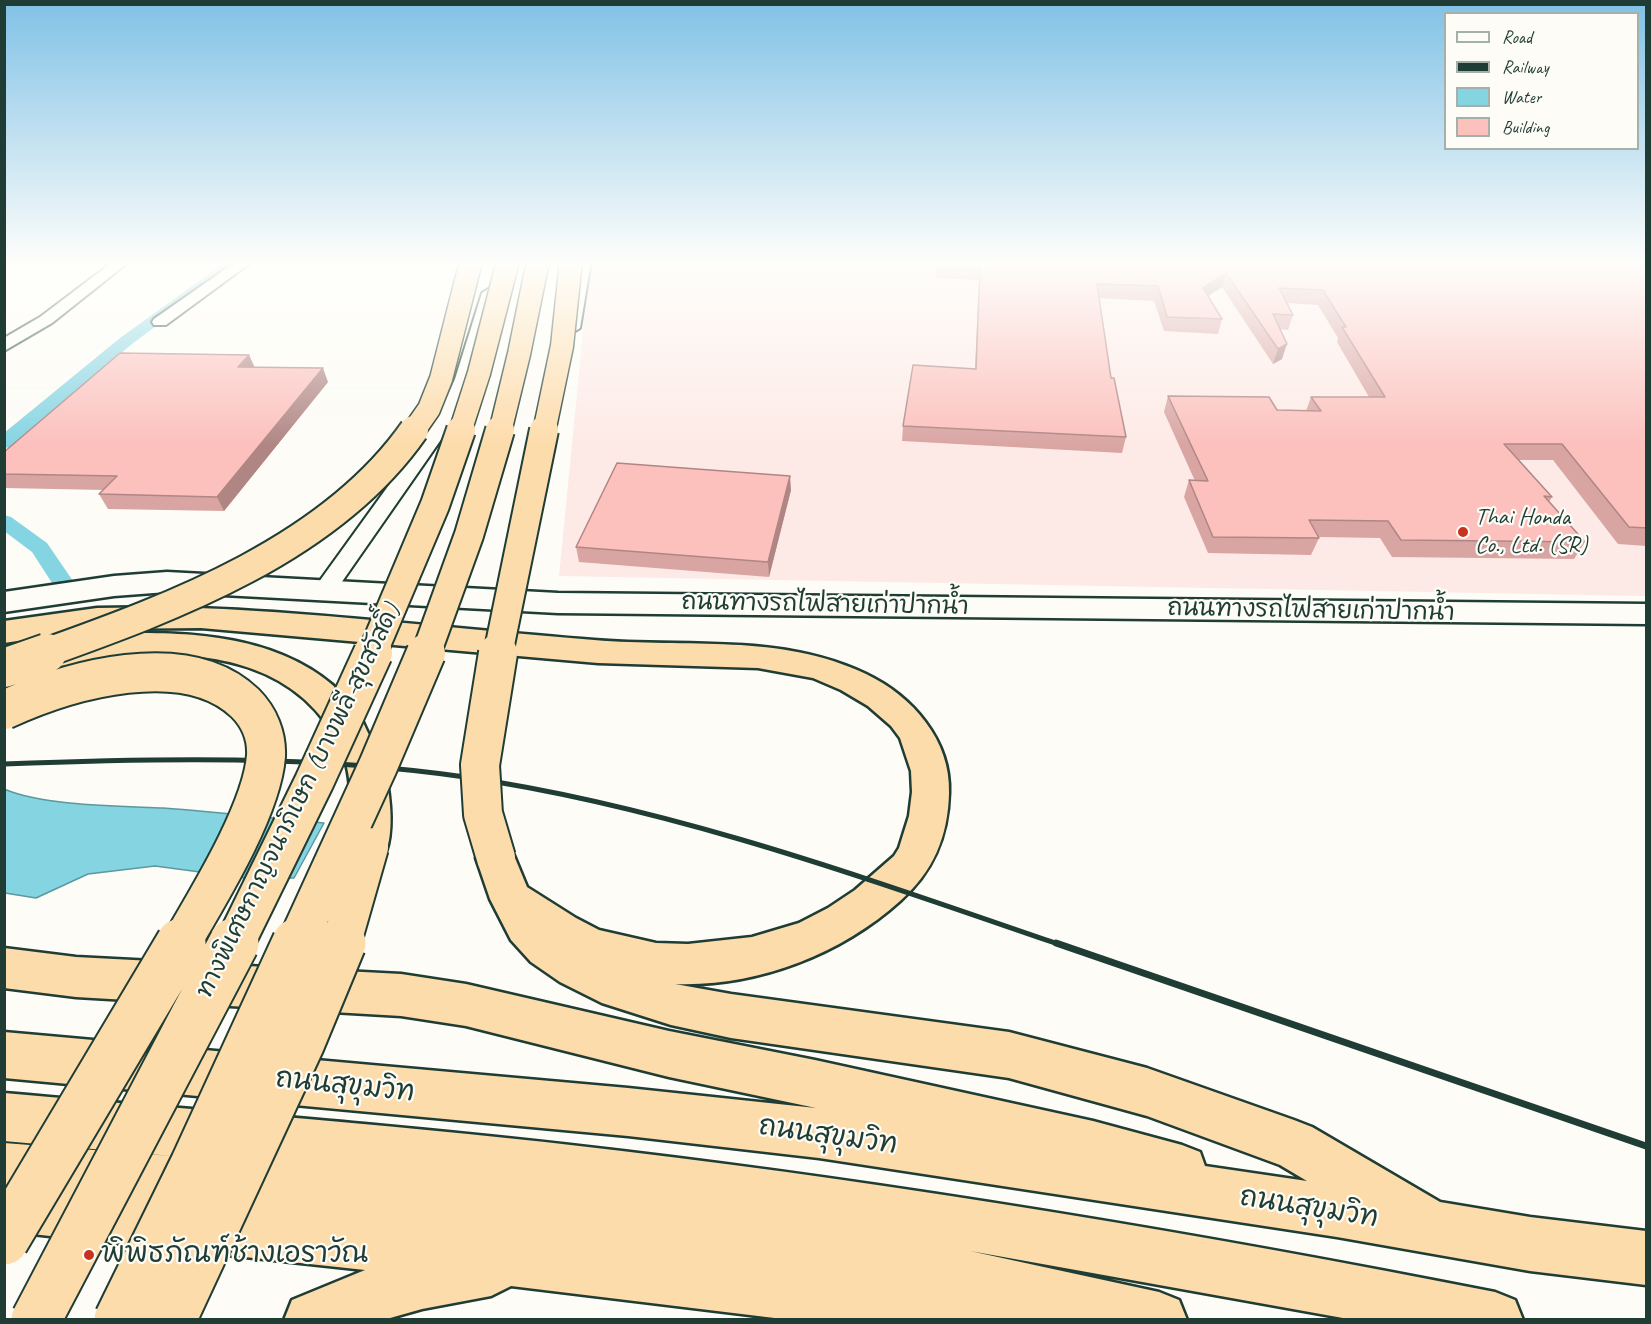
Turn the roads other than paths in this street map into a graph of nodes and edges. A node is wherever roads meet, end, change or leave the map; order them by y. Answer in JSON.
{"nodes":[{"id":1,"x":41,"y":323,"type":"edge"},
{"id":2,"x":482,"y":323,"type":"edge"},
{"id":3,"x":492,"y":323,"type":"edge"},
{"id":4,"x":526,"y":323,"type":"edge"},
{"id":5,"x":564,"y":323,"type":"edge"},
{"id":6,"x":573,"y":323,"type":"edge"},
{"id":7,"x":454,"y":325,"type":"joint"},
{"id":8,"x":4,"y":345,"type":"edge"},
{"id":9,"x":324,"y":591,"type":"junction"},
{"id":10,"x":520,"y":601,"type":"junction"},
{"id":11,"x":4,"y":602,"type":"edge"},
{"id":12,"x":1647,"y":614,"type":"edge"},
{"id":13,"x":4,"y":632,"type":"edge"},
{"id":14,"x":4,"y":650,"type":"edge"},
{"id":15,"x":4,"y":669,"type":"edge"},
{"id":16,"x":4,"y":710,"type":"edge"},
{"id":17,"x":503,"y":879,"type":"junction"},
{"id":18,"x":4,"y":968,"type":"edge"},
{"id":19,"x":4,"y":1055,"type":"edge"},
{"id":20,"x":4,"y":1117,"type":"edge"},
{"id":21,"x":4,"y":1168,"type":"edge"},
{"id":22,"x":4,"y":1206,"type":"edge"},
{"id":23,"x":1337,"y":1211,"type":"junction"},
{"id":24,"x":1439,"y":1229,"type":"junction"},
{"id":25,"x":4,"y":1240,"type":"edge"},
{"id":26,"x":1647,"y":1258,"type":"edge"},
{"id":27,"x":537,"y":1262,"type":"junction"},
{"id":28,"x":36,"y":1320,"type":"edge"},
{"id":29,"x":119,"y":1320,"type":"edge"},
{"id":30,"x":171,"y":1320,"type":"edge"},
{"id":31,"x":312,"y":1320,"type":"edge"},
{"id":32,"x":1117,"y":1320,"type":"edge"},
{"id":33,"x":1159,"y":1320,"type":"edge"},
{"id":34,"x":1495,"y":1320,"type":"edge"}],
"edges":[{"from":1,"to":8,"type":"street"},
{"from":2,"to":9,"type":"street"},
{"from":3,"to":28,"type":"highway","name":"ทางพิเศษกาญจนาภิเษก (บางพลี-สุขสวัสดิ์)","bridge":true},
{"from":4,"to":29,"type":"highway","name":"ทางพิเศษกาญจนาภิเษก (บางพลี-สุขสวัสดิ์)","bridge":true},
{"from":5,"to":17,"type":"highway","bridge":true},
{"from":6,"to":10,"type":"street"},
{"from":7,"to":14,"type":"highway","bridge":true},
{"from":7,"to":15,"type":"highway","bridge":true},
{"from":9,"to":10,"type":"main road","name":"ถนนทางรถไฟสายเก่าปากน้ำ"},
{"from":9,"to":11,"type":"main road","name":"ถนนทางรถไฟสายเก่าปากน้ำ"},
{"from":10,"to":12,"type":"main road","name":"ถนนทางรถไฟสายเก่าปากน้ำ"},
{"from":13,"to":17,"type":"highway"},
{"from":15,"to":30,"type":"highway","bridge":true},
{"from":16,"to":25,"type":"highway","bridge":true},
{"from":17,"to":24,"type":"highway"},
{"from":18,"to":23,"type":"highway"},
{"from":19,"to":23,"type":"highway","name":"ถนนสุขุมวิท"},
{"from":20,"to":34,"type":"highway"},
{"from":21,"to":33,"type":"highway","bridge":true},
{"from":22,"to":27,"type":"highway"},
{"from":23,"to":24,"type":"highway","name":"ถนนสุขุมวิท"},
{"from":24,"to":26,"type":"highway","name":"ถนนสุขุมวิท"},
{"from":27,"to":31,"type":"highway"},
{"from":27,"to":32,"type":"highway"}]}
